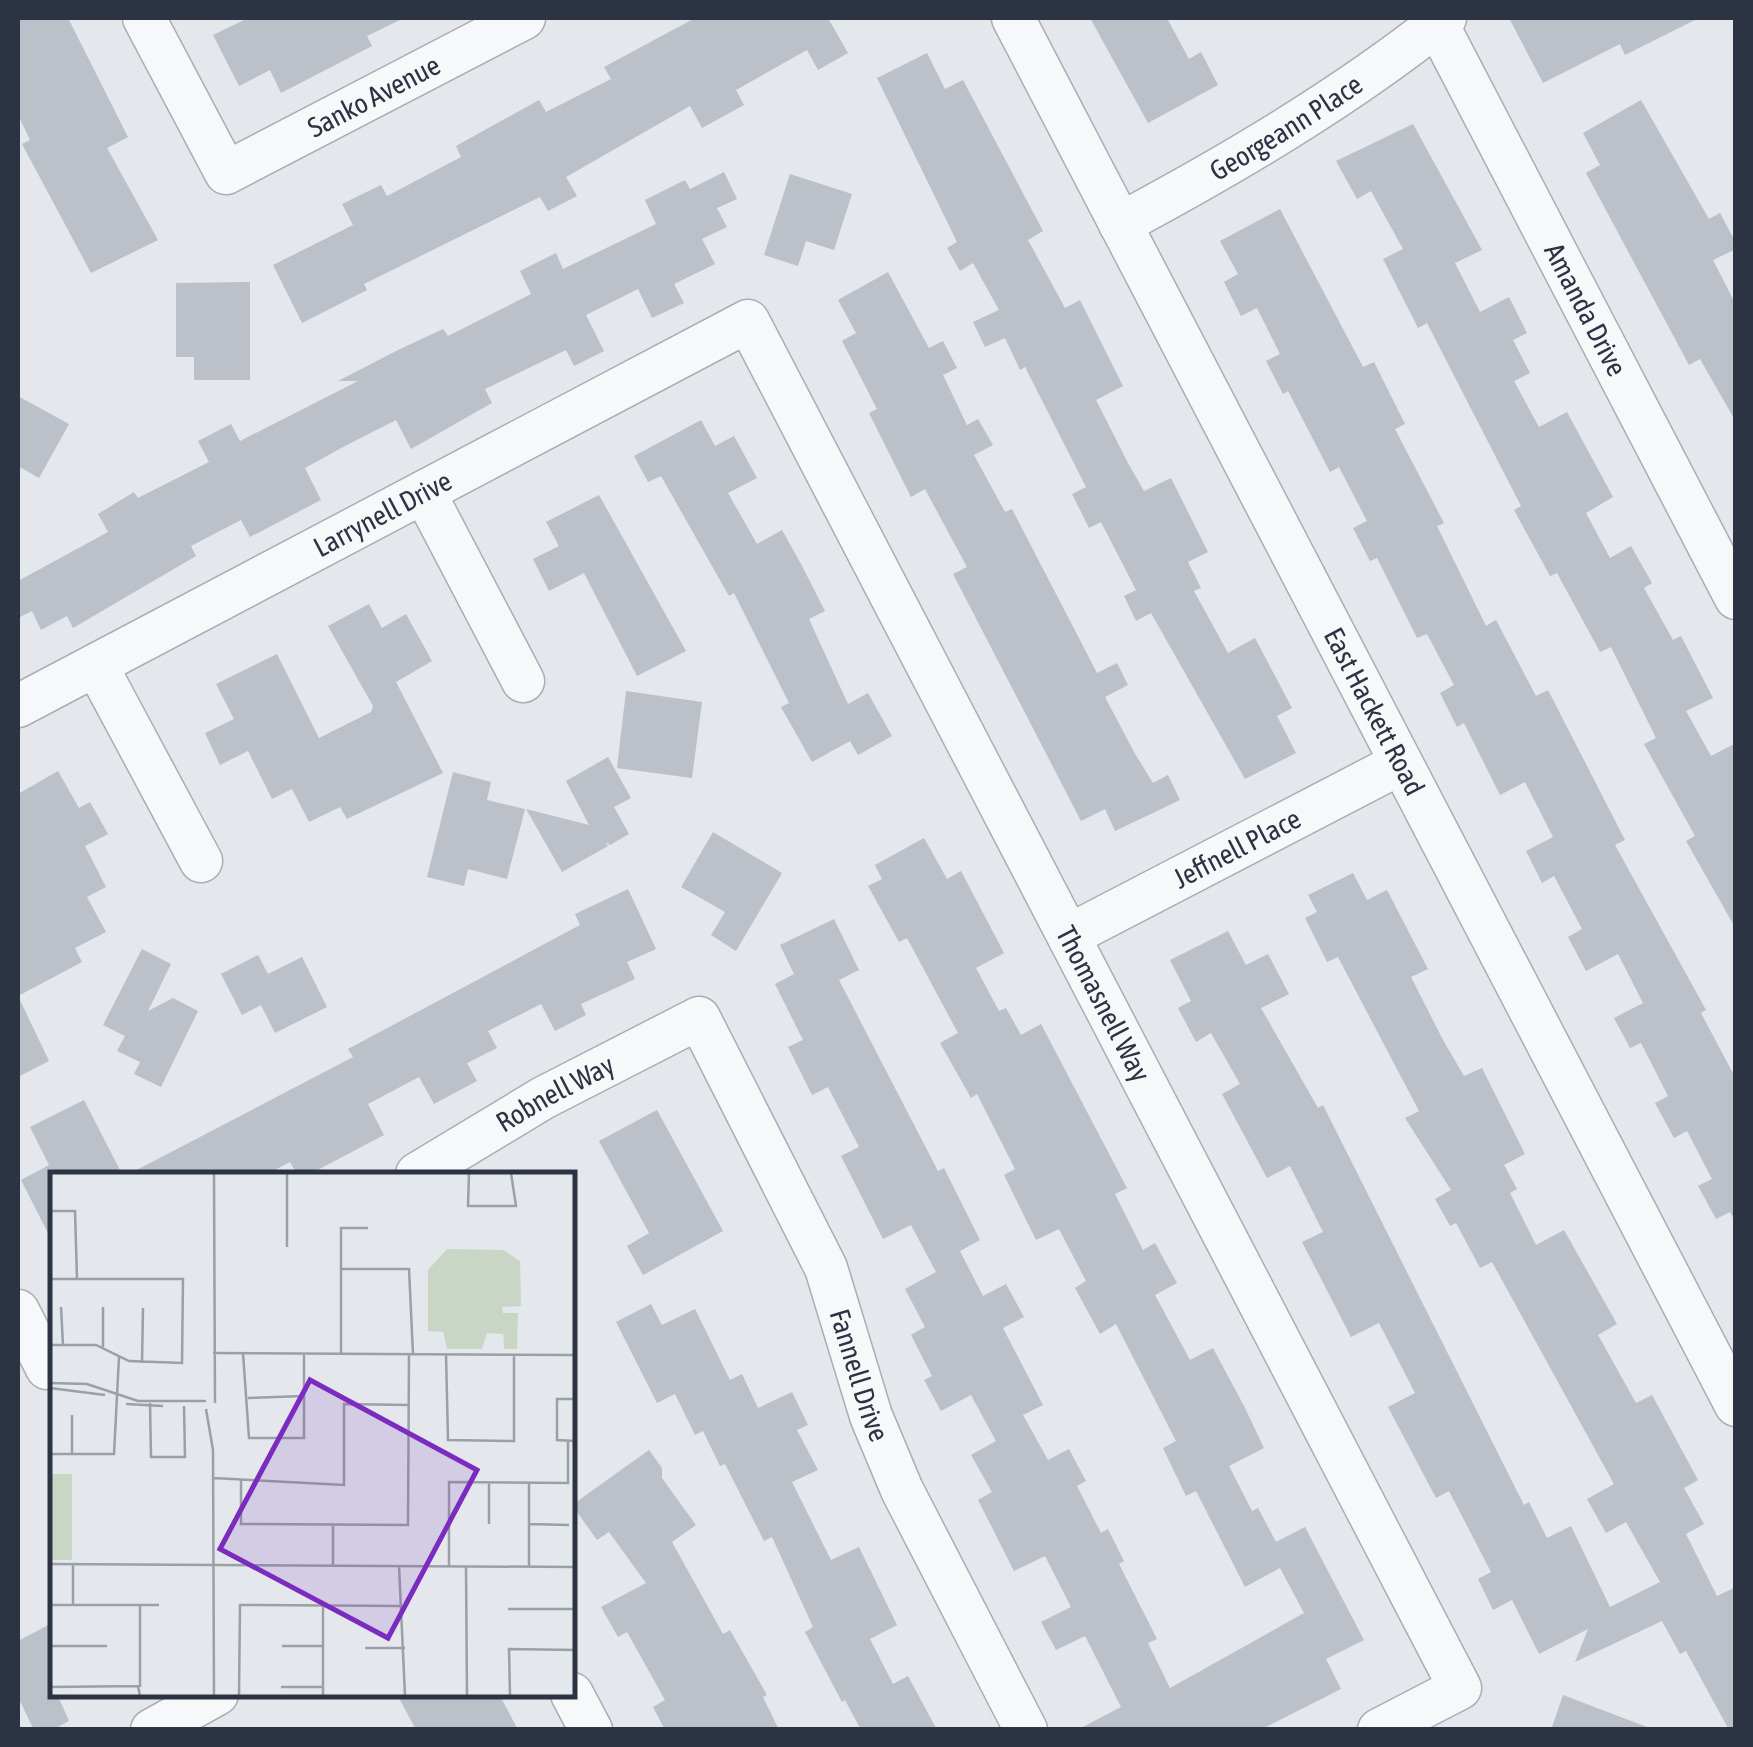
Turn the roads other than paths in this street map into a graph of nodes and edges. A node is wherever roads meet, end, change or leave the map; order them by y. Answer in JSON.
{"nodes":[{"id":1,"x":144,"y":18,"type":"edge"},
{"id":2,"x":524,"y":18,"type":"edge"},
{"id":3,"x":1012,"y":18,"type":"edge"},
{"id":4,"x":1441,"y":21,"type":"edge"},
{"id":5,"x":1120,"y":224,"type":"junction"},
{"id":6,"x":748,"y":321,"type":"joint"},
{"id":7,"x":424,"y":492,"type":"junction"},
{"id":8,"x":1736,"y":598,"type":"edge"},
{"id":9,"x":96,"y":665,"type":"junction"},
{"id":10,"x":523,"y":681,"type":"dead end"},
{"id":11,"x":18,"y":706,"type":"edge"},
{"id":12,"x":1401,"y":764,"type":"junction"},
{"id":13,"x":202,"y":861,"type":"dead end"},
{"id":14,"x":1070,"y":935,"type":"junction"},
{"id":15,"x":699,"y":1018,"type":"joint"},
{"id":16,"x":421,"y":1172,"type":"edge"},
{"id":17,"x":18,"y":1312,"type":"edge"},
{"id":18,"x":50,"y":1367,"type":"edge"},
{"id":19,"x":1736,"y":1406,"type":"edge"},
{"id":20,"x":212,"y":1697,"type":"edge"},
{"id":21,"x":574,"y":1697,"type":"edge"},
{"id":22,"x":153,"y":1729,"type":"edge"},
{"id":23,"x":591,"y":1730,"type":"edge"},
{"id":24,"x":1026,"y":1730,"type":"edge"},
{"id":25,"x":1379,"y":1730,"type":"edge"}],
"edges":[{"from":1,"to":2,"type":"street","name":"Sanko Avenue"},
{"from":3,"to":5,"type":"street","name":"East Hackett Road"},
{"from":4,"to":5,"type":"street","name":"Georgeann Place"},
{"from":4,"to":8,"type":"street","name":"Amanda Drive"},
{"from":5,"to":12,"type":"street","name":"East Hackett Road"},
{"from":6,"to":7,"type":"street","name":"Larrynell Drive"},
{"from":6,"to":14,"type":"street","name":"Thomasnell Way"},
{"from":7,"to":9,"type":"street","name":"Larrynell Drive"},
{"from":7,"to":10,"type":"street"},
{"from":9,"to":11,"type":"street","name":"Larrynell Drive"},
{"from":9,"to":13,"type":"street"},
{"from":12,"to":14,"type":"street","name":"Jeffnell Place"},
{"from":12,"to":19,"type":"street","name":"East Hackett Road"},
{"from":14,"to":25,"type":"street","name":"Thomasnell Way"},
{"from":15,"to":16,"type":"street","name":"Robnell Way"},
{"from":15,"to":24,"type":"street","name":"Fannell Drive"},
{"from":17,"to":18,"type":"street"},
{"from":20,"to":22,"type":"street"},
{"from":21,"to":23,"type":"street"}]}
